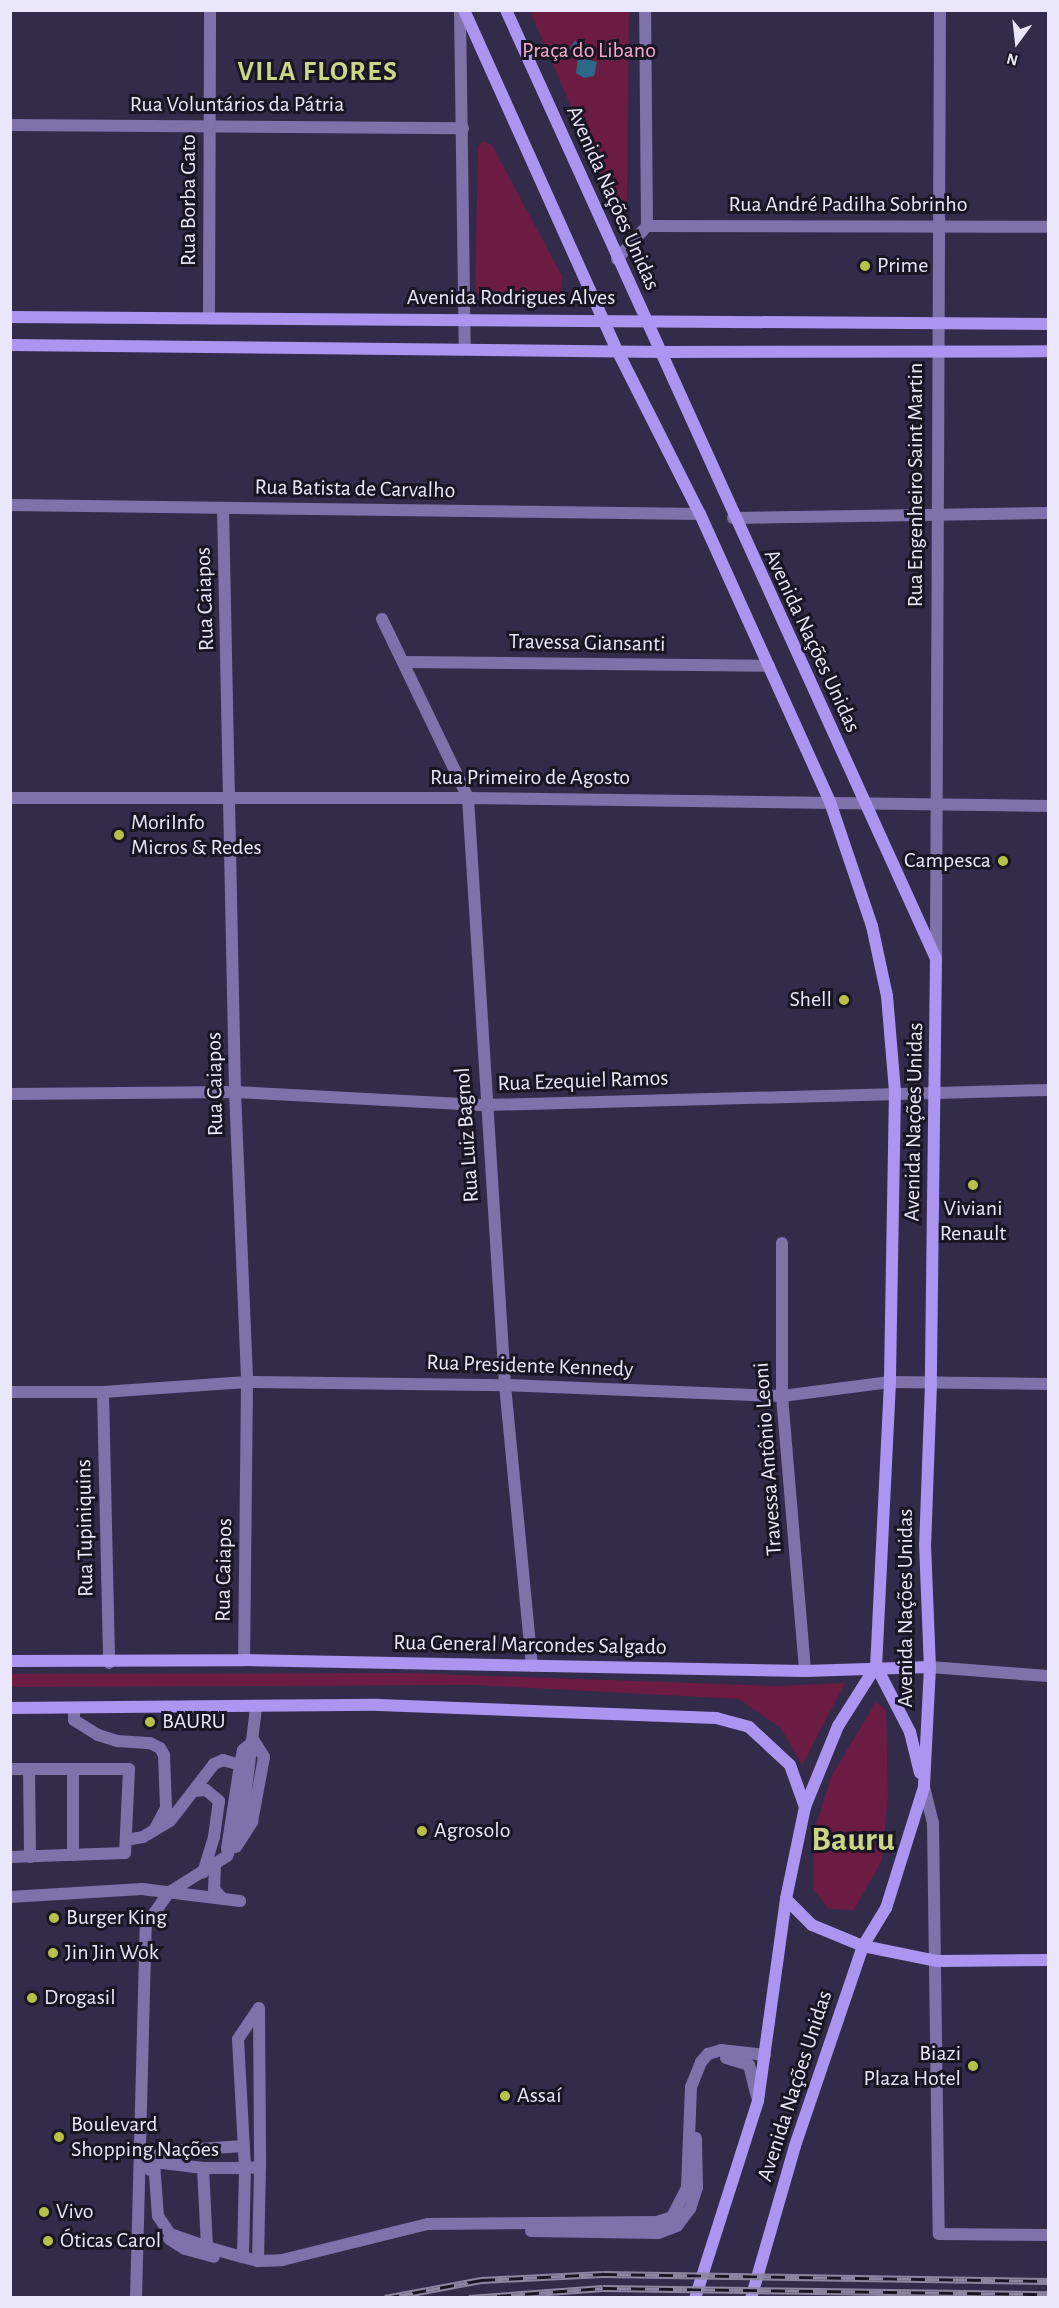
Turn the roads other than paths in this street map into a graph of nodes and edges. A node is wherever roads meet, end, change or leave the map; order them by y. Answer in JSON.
{"nodes":[{"id":1,"x":210,"y":10,"type":"edge"},
{"id":2,"x":462,"y":10,"type":"edge"},
{"id":3,"x":506,"y":10,"type":"edge"},
{"id":4,"x":645,"y":10,"type":"edge"},
{"id":5,"x":940,"y":10,"type":"edge"},
{"id":6,"x":10,"y":125,"type":"edge"},
{"id":7,"x":211,"y":126,"type":"junction"},
{"id":8,"x":463,"y":128,"type":"junction"},
{"id":9,"x":938,"y":225,"type":"junction"},
{"id":10,"x":647,"y":226,"type":"junction"},
{"id":11,"x":1048,"y":227,"type":"edge"},
{"id":12,"x":617,"y":259,"type":"junction"},
{"id":13,"x":10,"y":317,"type":"edge"},
{"id":14,"x":209,"y":317,"type":"junction"},
{"id":15,"x":644,"y":318,"type":"junction"},
{"id":16,"x":606,"y":320,"type":"junction"},
{"id":17,"x":464,"y":321,"type":"junction"},
{"id":18,"x":937,"y":323,"type":"junction"},
{"id":19,"x":1048,"y":324,"type":"edge"},
{"id":20,"x":10,"y":345,"type":"edge"},
{"id":21,"x":465,"y":348,"type":"junction"},
{"id":22,"x":938,"y":350,"type":"junction"},
{"id":23,"x":618,"y":351,"type":"junction"},
{"id":24,"x":1048,"y":351,"type":"edge"},
{"id":25,"x":663,"y":352,"type":"junction"},
{"id":26,"x":10,"y":505,"type":"edge"},
{"id":27,"x":223,"y":508,"type":"junction"},
{"id":28,"x":936,"y":513,"type":"junction"},
{"id":29,"x":1048,"y":513,"type":"edge"},
{"id":30,"x":700,"y":514,"type":"junction"},
{"id":31,"x":733,"y":518,"type":"junction"},
{"id":32,"x":382,"y":620,"type":"dead end"},
{"id":33,"x":404,"y":662,"type":"junction"},
{"id":34,"x":769,"y":666,"type":"junction"},
{"id":35,"x":10,"y":798,"type":"edge"},
{"id":36,"x":468,"y":798,"type":"junction"},
{"id":37,"x":231,"y":799,"type":"junction"},
{"id":38,"x":830,"y":802,"type":"junction"},
{"id":39,"x":864,"y":805,"type":"junction"},
{"id":40,"x":938,"y":806,"type":"junction"},
{"id":41,"x":1048,"y":806,"type":"edge"},
{"id":42,"x":936,"y":959,"type":"junction"},
{"id":43,"x":936,"y":1090,"type":"junction"},
{"id":44,"x":1048,"y":1090,"type":"edge"},
{"id":45,"x":895,"y":1091,"type":"junction"},
{"id":46,"x":235,"y":1092,"type":"junction"},
{"id":47,"x":10,"y":1094,"type":"edge"},
{"id":48,"x":486,"y":1105,"type":"junction"},
{"id":49,"x":782,"y":1243,"type":"dead end"},
{"id":50,"x":247,"y":1382,"type":"junction"},
{"id":51,"x":890,"y":1382,"type":"junction"},
{"id":52,"x":1048,"y":1383,"type":"edge"},
{"id":53,"x":931,"y":1384,"type":"junction"},
{"id":54,"x":505,"y":1385,"type":"junction"},
{"id":55,"x":10,"y":1392,"type":"edge"},
{"id":56,"x":103,"y":1392,"type":"junction"},
{"id":57,"x":782,"y":1396,"type":"junction"},
{"id":58,"x":244,"y":1660,"type":"junction"},
{"id":59,"x":10,"y":1661,"type":"edge"},
{"id":60,"x":109,"y":1663,"type":"junction"},
{"id":61,"x":532,"y":1666,"type":"junction"},
{"id":62,"x":876,"y":1666,"type":"junction"},
{"id":63,"x":930,"y":1667,"type":"junction"},
{"id":64,"x":805,"y":1671,"type":"junction"},
{"id":65,"x":1048,"y":1676,"type":"edge"},
{"id":66,"x":10,"y":1708,"type":"edge"},
{"id":67,"x":74,"y":1708,"type":"junction"},
{"id":68,"x":256,"y":1708,"type":"junction"},
{"id":69,"x":254,"y":1741,"type":"junction"},
{"id":70,"x":240,"y":1765,"type":"junction"},
{"id":71,"x":10,"y":1769,"type":"edge"},
{"id":72,"x":29,"y":1769,"type":"junction"},
{"id":73,"x":73,"y":1769,"type":"junction"},
{"id":74,"x":924,"y":1788,"type":"junction"},
{"id":75,"x":195,"y":1791,"type":"junction"},
{"id":76,"x":805,"y":1806,"type":"junction"},
{"id":77,"x":151,"y":1834,"type":"junction"},
{"id":78,"x":126,"y":1840,"type":"junction"},
{"id":79,"x":73,"y":1855,"type":"junction"},
{"id":80,"x":227,"y":1856,"type":"junction"},
{"id":81,"x":10,"y":1857,"type":"edge"},
{"id":82,"x":30,"y":1857,"type":"junction"},
{"id":83,"x":215,"y":1864,"type":"junction"},
{"id":84,"x":203,"y":1872,"type":"junction"},
{"id":85,"x":142,"y":1889,"type":"junction"},
{"id":86,"x":168,"y":1893,"type":"junction"},
{"id":87,"x":10,"y":1897,"type":"edge"},
{"id":88,"x":223,"y":1899,"type":"junction"},
{"id":89,"x":786,"y":1899,"type":"junction"},
{"id":90,"x":240,"y":1901,"type":"dead end"},
{"id":91,"x":146,"y":1925,"type":"junction"},
{"id":92,"x":863,"y":1946,"type":"junction"},
{"id":93,"x":1048,"y":1960,"type":"edge"},
{"id":94,"x":937,"y":1961,"type":"junction"},
{"id":95,"x":765,"y":2055,"type":"junction"},
{"id":96,"x":758,"y":2102,"type":"junction"},
{"id":97,"x":244,"y":2146,"type":"junction"},
{"id":98,"x":244,"y":2168,"type":"junction"},
{"id":99,"x":260,"y":2168,"type":"junction"},
{"id":100,"x":203,"y":2169,"type":"junction"},
{"id":101,"x":1048,"y":2235,"type":"edge"},
{"id":102,"x":207,"y":2247,"type":"junction"},
{"id":103,"x":243,"y":2257,"type":"junction"},
{"id":104,"x":258,"y":2261,"type":"junction"},
{"id":105,"x":136,"y":2298,"type":"edge"},
{"id":106,"x":695,"y":2298,"type":"edge"},
{"id":107,"x":751,"y":2298,"type":"edge"}],
"edges":[{"from":1,"to":7,"type":"street","name":"Rua Borba Gato"},
{"from":2,"to":8,"type":"street"},
{"from":2,"to":16,"type":"main road","name":"Avenida Nações Unidas"},
{"from":3,"to":12,"type":"main road","name":"Avenida Nações Unidas"},
{"from":4,"to":10,"type":"street"},
{"from":5,"to":9,"type":"street","name":"Rua Engenheiro Saint Martin"},
{"from":6,"to":7,"type":"street","name":"Rua Voluntários da Pátria"},
{"from":7,"to":8,"type":"street","name":"Rua Voluntários da Pátria"},
{"from":7,"to":14,"type":"street","name":"Rua Borba Gato"},
{"from":8,"to":17,"type":"street"},
{"from":9,"to":10,"type":"street","name":"Rua André Padilha Sobrinho"},
{"from":9,"to":11,"type":"street","name":"Rua André Padilha Sobrinho"},
{"from":9,"to":18,"type":"street","name":"Rua Engenheiro Saint Martin"},
{"from":10,"to":12,"type":"street"},
{"from":12,"to":15,"type":"main road","name":"Avenida Nações Unidas"},
{"from":13,"to":14,"type":"main road","name":"Avenida Rodrigues Alves"},
{"from":14,"to":17,"type":"main road","name":"Avenida Rodrigues Alves"},
{"from":15,"to":16,"type":"main road","name":"Avenida Rodrigues Alves"},
{"from":15,"to":18,"type":"main road","name":"Avenida Rodrigues Alves"},
{"from":15,"to":25,"type":"main road","name":"Avenida Nações Unidas"},
{"from":16,"to":17,"type":"main road","name":"Avenida Rodrigues Alves"},
{"from":16,"to":23,"type":"main road","name":"Avenida Nações Unidas"},
{"from":17,"to":21,"type":"street"},
{"from":18,"to":19,"type":"main road","name":"Avenida Rodrigues Alves"},
{"from":18,"to":22,"type":"street","name":"Rua Engenheiro Saint Martin"},
{"from":20,"to":21,"type":"main road"},
{"from":21,"to":23,"type":"main road"},
{"from":22,"to":24,"type":"main road"},
{"from":22,"to":25,"type":"main road"},
{"from":22,"to":28,"type":"street","name":"Rua Engenheiro Saint Martin"},
{"from":23,"to":25,"type":"main road"},
{"from":23,"to":30,"type":"main road","name":"Avenida Nações Unidas"},
{"from":25,"to":31,"type":"main road","name":"Avenida Nações Unidas"},
{"from":26,"to":27,"type":"street","name":"Rua Batista de Carvalho"},
{"from":27,"to":30,"type":"street","name":"Rua Batista de Carvalho"},
{"from":27,"to":37,"type":"street","name":"Rua Caiapos"},
{"from":28,"to":29,"type":"street"},
{"from":28,"to":31,"type":"street"},
{"from":28,"to":40,"type":"street","name":"Rua Engenheiro Saint Martin"},
{"from":30,"to":34,"type":"main road","name":"Avenida Nações Unidas"},
{"from":31,"to":39,"type":"main road","name":"Avenida Nações Unidas"},
{"from":32,"to":33,"type":"street","name":"Rua Luiz Bagnol"},
{"from":33,"to":34,"type":"street","name":"Travessa Giansanti"},
{"from":33,"to":36,"type":"street","name":"Rua Luiz Bagnol"},
{"from":34,"to":38,"type":"main road","name":"Avenida Nações Unidas"},
{"from":35,"to":37,"type":"street","name":"Rua Primeiro de Agosto"},
{"from":36,"to":37,"type":"street","name":"Rua Primeiro de Agosto"},
{"from":36,"to":38,"type":"street","name":"Rua Primeiro de Agosto"},
{"from":36,"to":48,"type":"street","name":"Rua Luiz Bagnol"},
{"from":37,"to":46,"type":"street","name":"Rua Caiapos"},
{"from":38,"to":39,"type":"street","name":"Rua Primeiro de Agosto"},
{"from":38,"to":45,"type":"main road","name":"Avenida Nações Unidas"},
{"from":39,"to":40,"type":"street","name":"Rua Primeiro de Agosto"},
{"from":39,"to":42,"type":"main road","name":"Avenida Nações Unidas"},
{"from":40,"to":41,"type":"street","name":"Rua Primeiro de Agosto"},
{"from":40,"to":42,"type":"street","name":"Rua Engenheiro Saint Martin"},
{"from":42,"to":43,"type":"main road","name":"Avenida Nações Unidas"},
{"from":43,"to":44,"type":"street","name":"Rua Ezequiel Ramos"},
{"from":43,"to":45,"type":"street","name":"Rua Ezequiel Ramos"},
{"from":43,"to":53,"type":"main road","name":"Avenida Nações Unidas"},
{"from":45,"to":48,"type":"street","name":"Rua Ezequiel Ramos"},
{"from":45,"to":51,"type":"main road","name":"Avenida Nações Unidas"},
{"from":46,"to":47,"type":"street","name":"Rua Ezequiel Ramos"},
{"from":46,"to":48,"type":"street","name":"Rua Ezequiel Ramos"},
{"from":46,"to":50,"type":"street","name":"Rua Caiapos"},
{"from":48,"to":54,"type":"street","name":"Rua Luiz Bagnol"},
{"from":49,"to":57,"type":"street","name":"Travessa Antônio Leoni"},
{"from":50,"to":54,"type":"street","name":"Rua Presidente Kennedy"},
{"from":50,"to":56,"type":"street","name":"Rua Presidente Kennedy"},
{"from":50,"to":58,"type":"street","name":"Rua Caiapos"},
{"from":51,"to":53,"type":"street","name":"Rua Presidente Kennedy"},
{"from":51,"to":57,"type":"street","name":"Rua Presidente Kennedy"},
{"from":51,"to":62,"type":"main road","name":"Avenida Nações Unidas"},
{"from":52,"to":53,"type":"street","name":"Rua Presidente Kennedy"},
{"from":53,"to":63,"type":"main road","name":"Avenida Nações Unidas"},
{"from":54,"to":57,"type":"street","name":"Rua Presidente Kennedy"},
{"from":54,"to":61,"type":"street","name":"Rua Luiz Bagnol"},
{"from":55,"to":56,"type":"street","name":"Rua Presidente Kennedy"},
{"from":56,"to":60,"type":"street","name":"Rua Tupiniquins"},
{"from":57,"to":64,"type":"street","name":"Travessa Antônio Leoni"},
{"from":58,"to":60,"type":"main road","name":"Rua General Marcondes Salgado"},
{"from":58,"to":61,"type":"main road","name":"Rua General Marcondes Salgado"},
{"from":59,"to":60,"type":"main road","name":"Rua General Marcondes Salgado"},
{"from":61,"to":64,"type":"main road","name":"Rua General Marcondes Salgado"},
{"from":62,"to":63,"type":"main road","name":"Rua General Marcondes Salgado"},
{"from":62,"to":64,"type":"main road","name":"Rua General Marcondes Salgado"},
{"from":62,"to":74,"type":"main road"},
{"from":62,"to":76,"type":"main road","name":"Avenida Nações Unidas"},
{"from":63,"to":65,"type":"street","name":"Rua General Marcondes Salgado"},
{"from":63,"to":74,"type":"main road","name":"Avenida Nações Unidas"},
{"from":66,"to":67,"type":"main road"},
{"from":67,"to":68,"type":"main road"},
{"from":67,"to":77,"type":"street"},
{"from":68,"to":69,"type":"street"},
{"from":68,"to":76,"type":"main road"},
{"from":69,"to":70,"type":"street"},
{"from":69,"to":80,"type":"street"},
{"from":70,"to":75,"type":"street"},
{"from":70,"to":80,"type":"street"},
{"from":71,"to":72,"type":"street"},
{"from":72,"to":73,"type":"street"},
{"from":72,"to":82,"type":"street"},
{"from":73,"to":78,"type":"street"},
{"from":73,"to":79,"type":"street"},
{"from":74,"to":92,"type":"main road","name":"Avenida Nações Unidas"},
{"from":74,"to":94,"type":"street"},
{"from":75,"to":77,"type":"street"},
{"from":75,"to":84,"type":"street"},
{"from":76,"to":89,"type":"main road","name":"Avenida Nações Unidas"},
{"from":77,"to":78,"type":"street"},
{"from":78,"to":79,"type":"street"},
{"from":79,"to":82,"type":"street"},
{"from":80,"to":83,"type":"street"},
{"from":81,"to":82,"type":"street"},
{"from":83,"to":84,"type":"street"},
{"from":83,"to":88,"type":"street"},
{"from":84,"to":86,"type":"street"},
{"from":85,"to":86,"type":"street"},
{"from":85,"to":87,"type":"street"},
{"from":85,"to":91,"type":"street"},
{"from":86,"to":88,"type":"street"},
{"from":86,"to":91,"type":"street"},
{"from":88,"to":90,"type":"street"},
{"from":89,"to":92,"type":"main road"},
{"from":89,"to":95,"type":"main road","name":"Avenida Nações Unidas"},
{"from":91,"to":105,"type":"street"},
{"from":92,"to":94,"type":"main road"},
{"from":92,"to":107,"type":"main road","name":"Avenida Nações Unidas"},
{"from":93,"to":94,"type":"main road"},
{"from":94,"to":101,"type":"street"},
{"from":95,"to":96,"type":"main road","name":"Avenida Nações Unidas"},
{"from":95,"to":104,"type":"street"},
{"from":96,"to":97,"type":"street"},
{"from":96,"to":106,"type":"main road","name":"Avenida Nações Unidas"},
{"from":97,"to":98,"type":"street"},
{"from":97,"to":99,"type":"street"},
{"from":98,"to":99,"type":"street"},
{"from":98,"to":100,"type":"street"},
{"from":98,"to":103,"type":"street"},
{"from":99,"to":104,"type":"street"},
{"from":100,"to":102,"type":"street"},
{"from":100,"to":102,"type":"street"},
{"from":102,"to":103,"type":"street"},
{"from":103,"to":104,"type":"street"}]}
